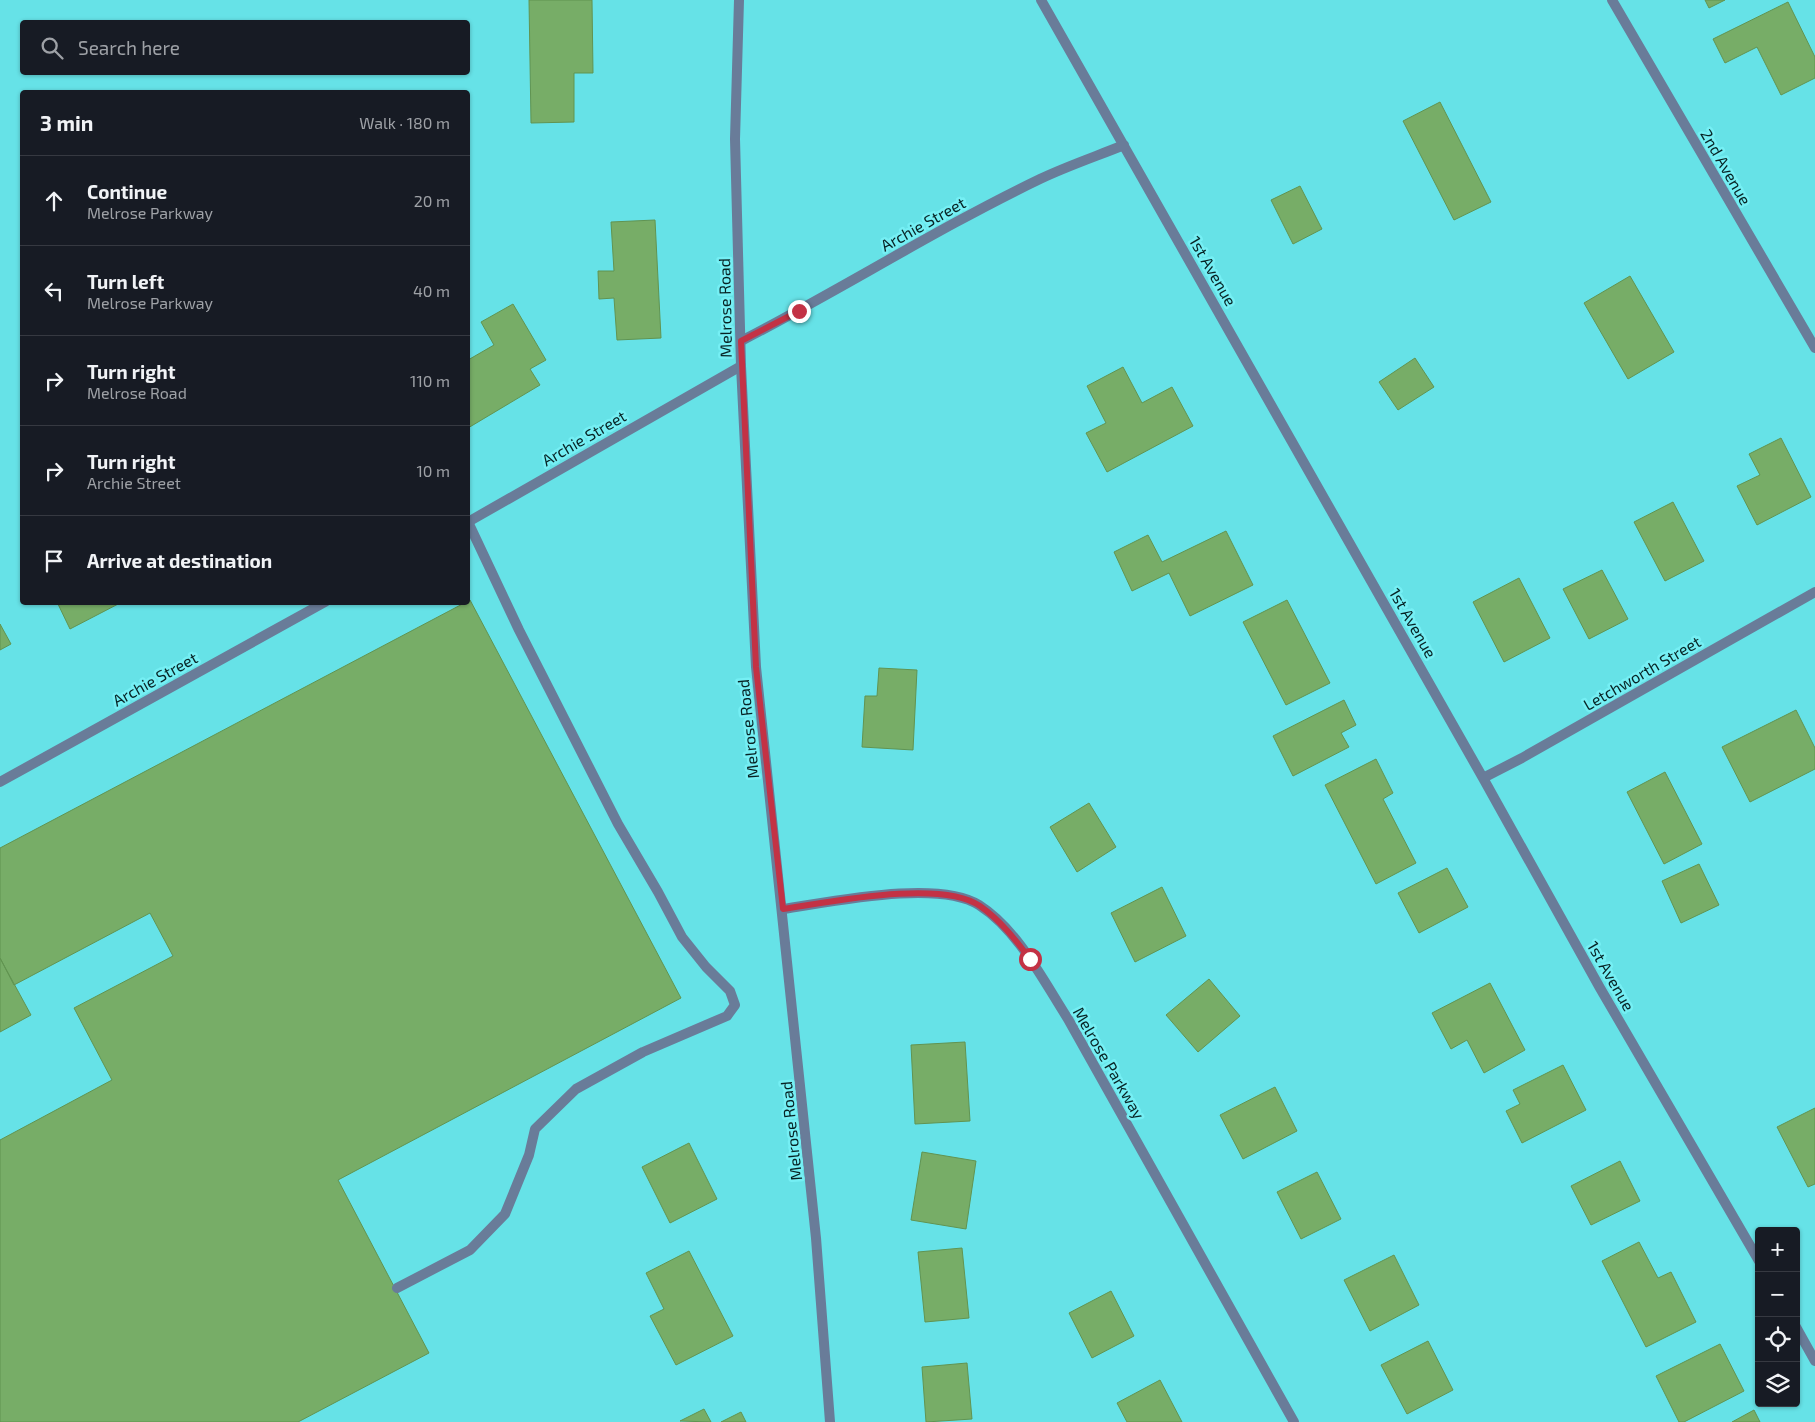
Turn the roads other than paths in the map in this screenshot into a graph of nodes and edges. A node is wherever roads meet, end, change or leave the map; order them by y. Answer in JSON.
{"nodes":[{"id":1,"x":739,"y":0,"type":"edge"},
{"id":2,"x":1041,"y":0,"type":"edge"},
{"id":3,"x":1612,"y":0,"type":"edge"},
{"id":4,"x":1124,"y":145,"type":"junction"},
{"id":5,"x":741,"y":341,"type":"junction"},
{"id":6,"x":1815,"y":348,"type":"edge"},
{"id":7,"x":741,"y":366,"type":"junction"},
{"id":8,"x":470,"y":521,"type":"edge"},
{"id":9,"x":470,"y":526,"type":"edge"},
{"id":10,"x":1815,"y":592,"type":"edge"},
{"id":11,"x":320,"y":605,"type":"edge"},
{"id":12,"x":1483,"y":778,"type":"junction"},
{"id":13,"x":0,"y":782,"type":"edge"},
{"id":14,"x":783,"y":909,"type":"junction"},
{"id":15,"x":1755,"y":1254,"type":"edge"},
{"id":16,"x":397,"y":1288,"type":"dead end"},
{"id":17,"x":1800,"y":1334,"type":"edge"},
{"id":18,"x":1815,"y":1361,"type":"edge"},
{"id":19,"x":830,"y":1422,"type":"edge"},
{"id":20,"x":1294,"y":1422,"type":"edge"}],
"edges":[{"from":1,"to":5,"type":"street","name":"Melrose Road"},
{"from":2,"to":4,"type":"street","name":"1st Avenue"},
{"from":3,"to":6,"type":"street","name":"2nd Avenue"},
{"from":4,"to":5,"type":"street","name":"Archie Street"},
{"from":4,"to":12,"type":"street","name":"1st Avenue"},
{"from":5,"to":7,"type":"street","name":"Melrose Road"},
{"from":7,"to":8,"type":"street","name":"Archie Street"},
{"from":7,"to":14,"type":"street","name":"Melrose Road"},
{"from":9,"to":16,"type":"street"},
{"from":10,"to":12,"type":"street","name":"Letchworth Street"},
{"from":11,"to":13,"type":"street","name":"Archie Street"},
{"from":12,"to":15,"type":"street","name":"1st Avenue"},
{"from":14,"to":19,"type":"street","name":"Melrose Road"},
{"from":14,"to":20,"type":"street","name":"Melrose Parkway"},
{"from":17,"to":18,"type":"street"}]}
